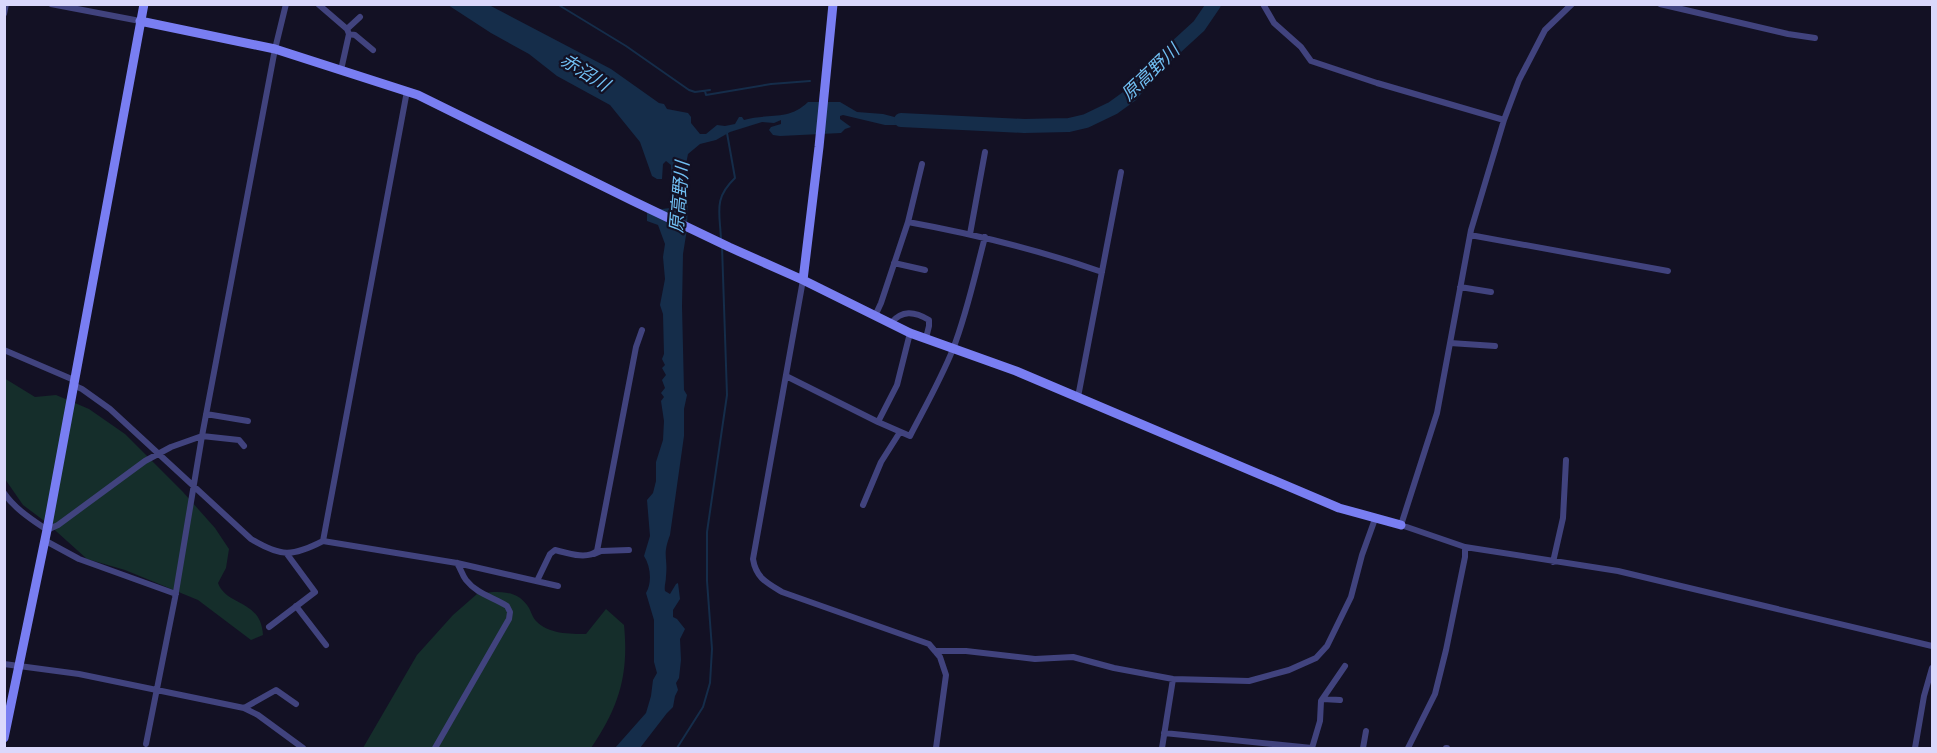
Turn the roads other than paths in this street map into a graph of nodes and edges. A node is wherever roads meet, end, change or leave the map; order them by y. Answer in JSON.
{"nodes":[{"id":1,"x":6,"y":4,"type":"edge"},
{"id":2,"x":51,"y":4,"type":"edge"},
{"id":3,"x":144,"y":4,"type":"edge"},
{"id":4,"x":286,"y":4,"type":"edge"},
{"id":5,"x":832,"y":4,"type":"edge"},
{"id":6,"x":1263,"y":4,"type":"edge"},
{"id":7,"x":1572,"y":4,"type":"edge"},
{"id":8,"x":1660,"y":4,"type":"edge"},
{"id":9,"x":322,"y":6,"type":"edge"},
{"id":10,"x":4,"y":14,"type":"edge"},
{"id":11,"x":360,"y":17,"type":"dead end"},
{"id":12,"x":141,"y":21,"type":"junction"},
{"id":13,"x":348,"y":31,"type":"junction"},
{"id":14,"x":1815,"y":38,"type":"dead end"},
{"id":15,"x":275,"y":49,"type":"junction"},
{"id":16,"x":373,"y":50,"type":"dead end"},
{"id":17,"x":341,"y":70,"type":"junction"},
{"id":18,"x":407,"y":91,"type":"junction"},
{"id":19,"x":1504,"y":120,"type":"junction"},
{"id":20,"x":985,"y":152,"type":"dead end"},
{"id":21,"x":922,"y":164,"type":"dead end"},
{"id":22,"x":1121,"y":172,"type":"dead end"},
{"id":23,"x":908,"y":222,"type":"junction"},
{"id":24,"x":970,"y":234,"type":"junction"},
{"id":25,"x":1470,"y":235,"type":"junction"},
{"id":26,"x":985,"y":237,"type":"junction"},
{"id":27,"x":894,"y":263,"type":"junction"},
{"id":28,"x":925,"y":270,"type":"dead end"},
{"id":29,"x":1668,"y":271,"type":"dead end"},
{"id":30,"x":1102,"y":272,"type":"junction"},
{"id":31,"x":803,"y":280,"type":"junction"},
{"id":32,"x":1460,"y":287,"type":"junction"},
{"id":33,"x":1491,"y":292,"type":"dead end"},
{"id":34,"x":875,"y":316,"type":"junction"},
{"id":35,"x":891,"y":323,"type":"junction"},
{"id":36,"x":642,"y":330,"type":"dead end"},
{"id":37,"x":910,"y":333,"type":"junction"},
{"id":38,"x":926,"y":339,"type":"junction"},
{"id":39,"x":1450,"y":343,"type":"junction"},
{"id":40,"x":1495,"y":346,"type":"dead end"},
{"id":41,"x":953,"y":348,"type":"junction"},
{"id":42,"x":4,"y":350,"type":"edge"},
{"id":43,"x":786,"y":376,"type":"junction"},
{"id":44,"x":74,"y":382,"type":"junction"},
{"id":45,"x":1078,"y":397,"type":"junction"},
{"id":46,"x":206,"y":414,"type":"junction"},
{"id":47,"x":248,"y":421,"type":"dead end"},
{"id":48,"x":878,"y":422,"type":"junction"},
{"id":49,"x":900,"y":432,"type":"junction"},
{"id":50,"x":202,"y":436,"type":"junction"},
{"id":51,"x":244,"y":446,"type":"dead end"},
{"id":52,"x":158,"y":453,"type":"junction"},
{"id":53,"x":1566,"y":460,"type":"dead end"},
{"id":54,"x":193,"y":487,"type":"junction"},
{"id":55,"x":4,"y":493,"type":"edge"},
{"id":56,"x":863,"y":505,"type":"dead end"},
{"id":57,"x":1375,"y":519,"type":"junction"},
{"id":58,"x":1401,"y":525,"type":"junction"},
{"id":59,"x":46,"y":530,"type":"junction"},
{"id":60,"x":44,"y":540,"type":"junction"},
{"id":61,"x":323,"y":541,"type":"junction"},
{"id":62,"x":1465,"y":547,"type":"junction"},
{"id":63,"x":629,"y":550,"type":"dead end"},
{"id":64,"x":287,"y":554,"type":"junction"},
{"id":65,"x":594,"y":554,"type":"junction"},
{"id":66,"x":1553,"y":562,"type":"junction"},
{"id":67,"x":457,"y":563,"type":"junction"},
{"id":68,"x":537,"y":581,"type":"junction"},
{"id":69,"x":558,"y":586,"type":"dead end"},
{"id":70,"x":176,"y":594,"type":"junction"},
{"id":71,"x":296,"y":606,"type":"junction"},
{"id":72,"x":269,"y":627,"type":"dead end"},
{"id":73,"x":326,"y":645,"type":"dead end"},
{"id":74,"x":1932,"y":646,"type":"edge"},
{"id":75,"x":935,"y":651,"type":"junction"},
{"id":76,"x":4,"y":664,"type":"edge"},
{"id":77,"x":1345,"y":666,"type":"dead end"},
{"id":78,"x":19,"y":667,"type":"junction"},
{"id":79,"x":1932,"y":668,"type":"edge"},
{"id":80,"x":1173,"y":679,"type":"junction"},
{"id":81,"x":156,"y":690,"type":"junction"},
{"id":82,"x":1323,"y":699,"type":"junction"},
{"id":83,"x":1340,"y":700,"type":"dead end"},
{"id":84,"x":296,"y":704,"type":"dead end"},
{"id":85,"x":243,"y":708,"type":"junction"},
{"id":86,"x":1366,"y":731,"type":"dead end"},
{"id":87,"x":1164,"y":733,"type":"junction"},
{"id":88,"x":4,"y":738,"type":"edge"},
{"id":89,"x":146,"y":744,"type":"dead end"},
{"id":90,"x":303,"y":748,"type":"edge"},
{"id":91,"x":435,"y":748,"type":"edge"},
{"id":92,"x":936,"y":748,"type":"edge"},
{"id":93,"x":1162,"y":748,"type":"edge"},
{"id":94,"x":1312,"y":748,"type":"edge"},
{"id":95,"x":1363,"y":748,"type":"edge"},
{"id":96,"x":1408,"y":748,"type":"edge"},
{"id":97,"x":1915,"y":748,"type":"edge"}],
"edges":[{"from":1,"to":10,"type":"street"},
{"from":2,"to":12,"type":"street"},
{"from":3,"to":12,"type":"street"},
{"from":4,"to":15,"type":"street"},
{"from":5,"to":31,"type":"street"},
{"from":6,"to":19,"type":"street"},
{"from":7,"to":19,"type":"street"},
{"from":8,"to":14,"type":"street"},
{"from":9,"to":13,"type":"street"},
{"from":11,"to":13,"type":"street"},
{"from":12,"to":15,"type":"street"},
{"from":12,"to":44,"type":"street"},
{"from":13,"to":16,"type":"street"},
{"from":13,"to":17,"type":"street"},
{"from":15,"to":17,"type":"street"},
{"from":15,"to":46,"type":"street"},
{"from":17,"to":18,"type":"street"},
{"from":18,"to":31,"type":"street"},
{"from":18,"to":61,"type":"street"},
{"from":19,"to":25,"type":"street"},
{"from":20,"to":24,"type":"street"},
{"from":21,"to":23,"type":"street"},
{"from":22,"to":30,"type":"street"},
{"from":23,"to":24,"type":"street"},
{"from":23,"to":27,"type":"street"},
{"from":24,"to":26,"type":"street"},
{"from":25,"to":29,"type":"street"},
{"from":25,"to":32,"type":"street"},
{"from":26,"to":30,"type":"street"},
{"from":26,"to":41,"type":"street"},
{"from":27,"to":28,"type":"street"},
{"from":27,"to":34,"type":"street"},
{"from":30,"to":45,"type":"street"},
{"from":31,"to":34,"type":"street"},
{"from":31,"to":43,"type":"street"},
{"from":32,"to":33,"type":"street"},
{"from":32,"to":39,"type":"street"},
{"from":34,"to":35,"type":"street"},
{"from":35,"to":37,"type":"street"},
{"from":35,"to":38,"type":"street"},
{"from":36,"to":65,"type":"street"},
{"from":37,"to":38,"type":"street"},
{"from":37,"to":48,"type":"street"},
{"from":38,"to":41,"type":"street"},
{"from":39,"to":40,"type":"street"},
{"from":39,"to":58,"type":"street"},
{"from":41,"to":45,"type":"street"},
{"from":41,"to":49,"type":"street"},
{"from":42,"to":44,"type":"street"},
{"from":43,"to":48,"type":"street"},
{"from":43,"to":75,"type":"street"},
{"from":44,"to":52,"type":"street"},
{"from":44,"to":59,"type":"street"},
{"from":45,"to":57,"type":"street"},
{"from":46,"to":47,"type":"street"},
{"from":46,"to":50,"type":"street"},
{"from":48,"to":49,"type":"street"},
{"from":49,"to":56,"type":"street"},
{"from":50,"to":51,"type":"street"},
{"from":50,"to":52,"type":"street"},
{"from":50,"to":54,"type":"street"},
{"from":52,"to":54,"type":"street"},
{"from":52,"to":59,"type":"street"},
{"from":53,"to":66,"type":"street"},
{"from":54,"to":64,"type":"street"},
{"from":54,"to":70,"type":"street"},
{"from":55,"to":59,"type":"street"},
{"from":57,"to":58,"type":"street"},
{"from":57,"to":80,"type":"street"},
{"from":58,"to":62,"type":"street"},
{"from":59,"to":60,"type":"street"},
{"from":60,"to":70,"type":"street"},
{"from":60,"to":78,"type":"street"},
{"from":61,"to":64,"type":"street"},
{"from":61,"to":67,"type":"street"},
{"from":62,"to":66,"type":"street"},
{"from":62,"to":96,"type":"street"},
{"from":63,"to":65,"type":"street"},
{"from":64,"to":71,"type":"street"},
{"from":65,"to":68,"type":"street"},
{"from":66,"to":74,"type":"street"},
{"from":67,"to":68,"type":"street"},
{"from":67,"to":91,"type":"street"},
{"from":68,"to":69,"type":"street"},
{"from":70,"to":81,"type":"street"},
{"from":71,"to":72,"type":"street"},
{"from":71,"to":73,"type":"street"},
{"from":75,"to":80,"type":"street"},
{"from":75,"to":92,"type":"street"},
{"from":76,"to":78,"type":"street"},
{"from":77,"to":82,"type":"street"},
{"from":78,"to":81,"type":"street"},
{"from":78,"to":88,"type":"street"},
{"from":79,"to":97,"type":"street"},
{"from":80,"to":87,"type":"street"},
{"from":81,"to":85,"type":"street"},
{"from":81,"to":89,"type":"street"},
{"from":82,"to":83,"type":"street"},
{"from":82,"to":94,"type":"street"},
{"from":84,"to":85,"type":"street"},
{"from":85,"to":90,"type":"street"},
{"from":86,"to":95,"type":"street"},
{"from":87,"to":93,"type":"street"},
{"from":87,"to":94,"type":"street"}]}
